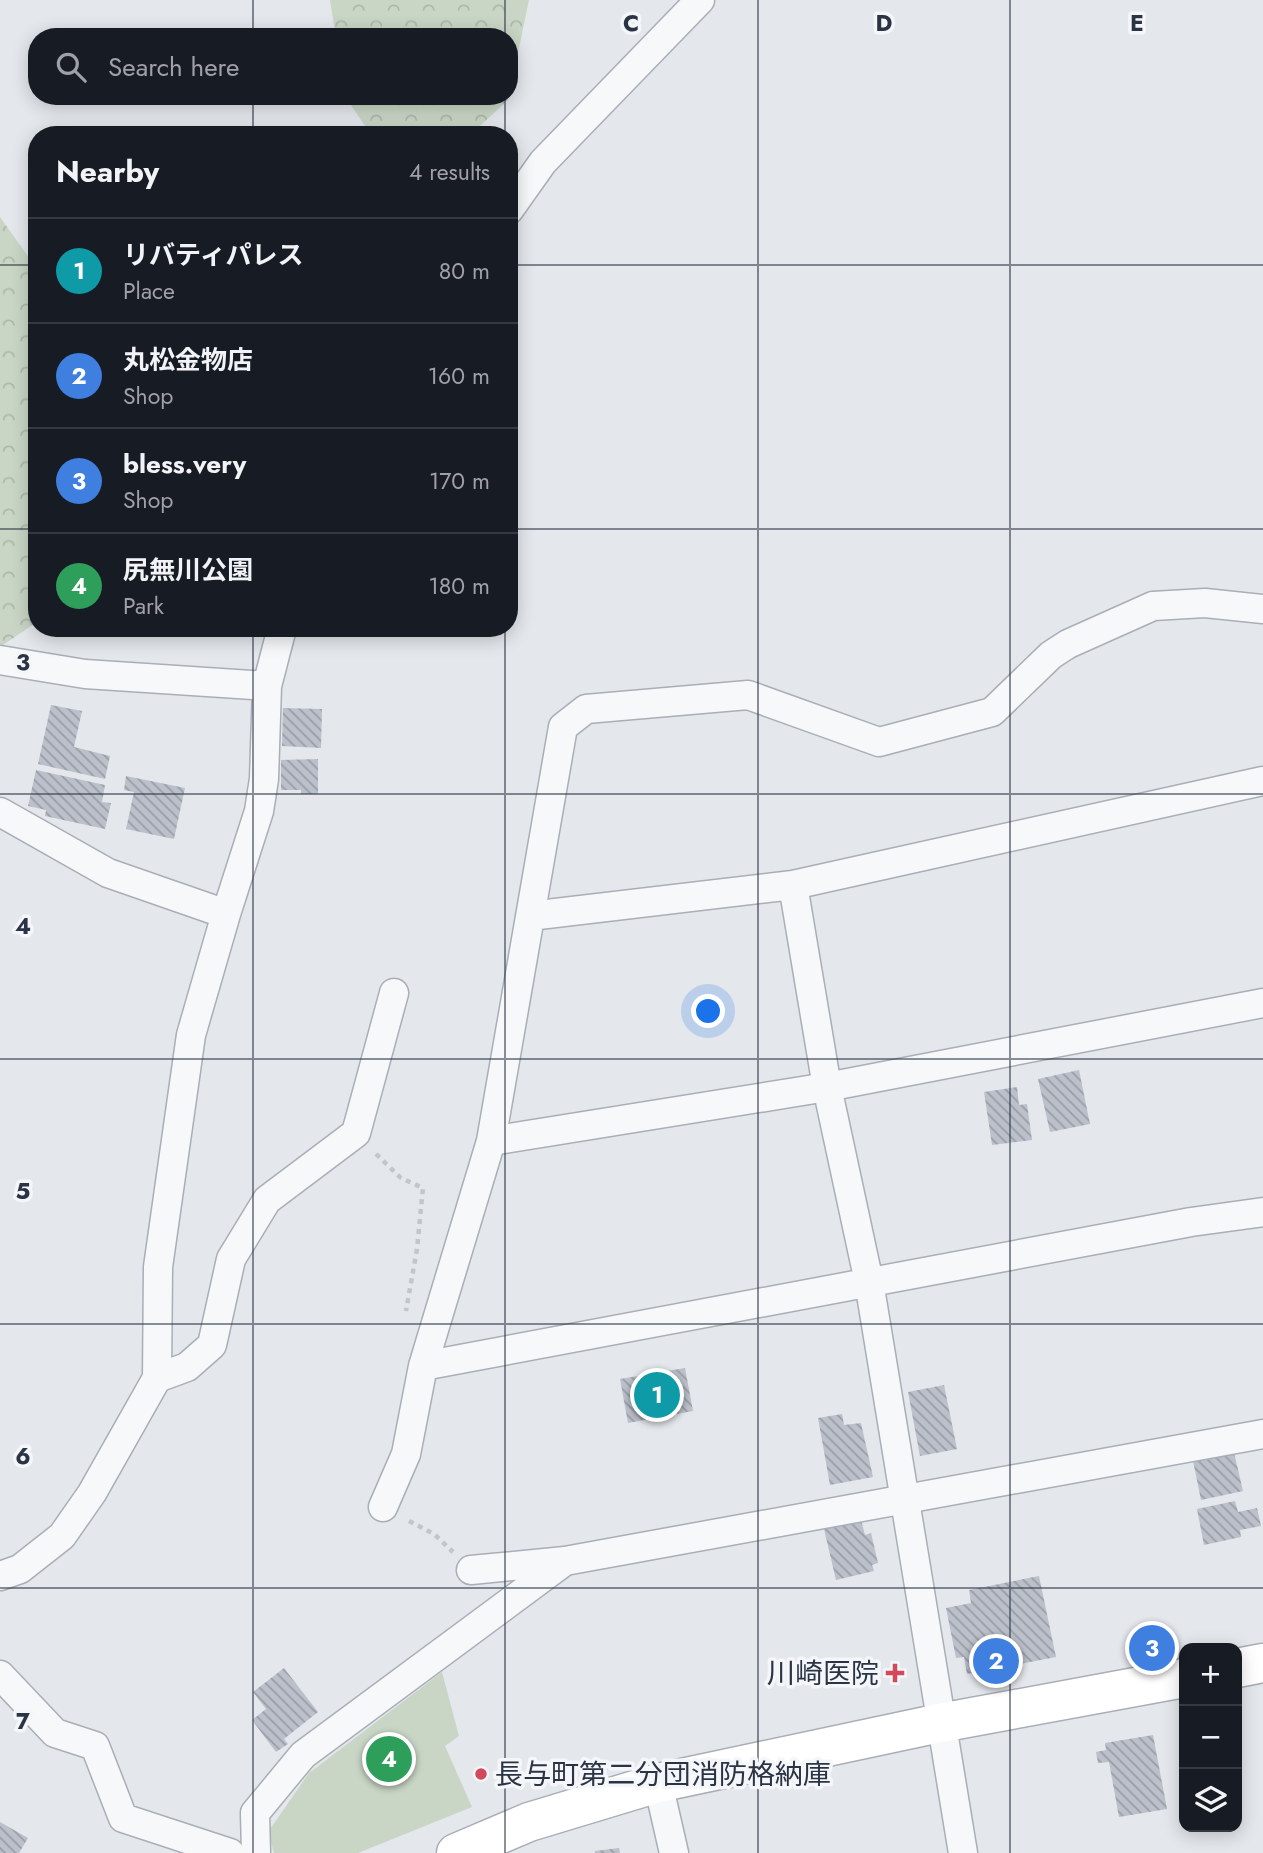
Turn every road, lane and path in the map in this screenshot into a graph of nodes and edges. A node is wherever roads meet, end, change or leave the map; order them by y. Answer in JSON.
{"nodes":[{"id":1,"x":700,"y":0,"type":"edge"},
{"id":2,"x":518,"y":197,"type":"edge"},
{"id":3,"x":1263,"y":609,"type":"edge"},
{"id":4,"x":280,"y":637,"type":"edge"},
{"id":5,"x":0,"y":660,"type":"edge"},
{"id":6,"x":267,"y":686,"type":"junction"},
{"id":7,"x":1263,"y":781,"type":"edge"},
{"id":8,"x":0,"y":812,"type":"edge"},
{"id":9,"x":793,"y":885,"type":"junction"},
{"id":10,"x":226,"y":914,"type":"junction"},
{"id":11,"x":530,"y":916,"type":"junction"},
{"id":12,"x":394,"y":993,"type":"dead end"},
{"id":13,"x":1263,"y":1003,"type":"edge"},
{"id":14,"x":827,"y":1087,"type":"junction"},
{"id":15,"x":356,"y":1133,"type":"junction"},
{"id":16,"x":491,"y":1141,"type":"junction"},
{"id":17,"x":1263,"y":1212,"type":"edge"},
{"id":18,"x":417,"y":1249,"type":"dead end"},
{"id":19,"x":869,"y":1282,"type":"junction"},
{"id":20,"x":423,"y":1366,"type":"junction"},
{"id":21,"x":158,"y":1378,"type":"junction"},
{"id":22,"x":1263,"y":1434,"type":"edge"},
{"id":23,"x":905,"y":1501,"type":"junction"},
{"id":24,"x":383,"y":1507,"type":"joint"},
{"id":25,"x":565,"y":1560,"type":"junction"},
{"id":26,"x":471,"y":1570,"type":"joint"},
{"id":27,"x":0,"y":1576,"type":"edge"},
{"id":28,"x":1263,"y":1663,"type":"edge"},
{"id":29,"x":1242,"y":1667,"type":"edge"},
{"id":30,"x":0,"y":1675,"type":"edge"},
{"id":31,"x":1179,"y":1679,"type":"edge"},
{"id":32,"x":940,"y":1723,"type":"junction"},
{"id":33,"x":658,"y":1783,"type":"junction"},
{"id":34,"x":230,"y":1853,"type":"edge"},
{"id":35,"x":256,"y":1853,"type":"edge"},
{"id":36,"x":456,"y":1853,"type":"edge"},
{"id":37,"x":674,"y":1853,"type":"edge"},
{"id":38,"x":964,"y":1853,"type":"edge"}],
"edges":[{"from":1,"to":2,"type":"street"},
{"from":3,"to":11,"type":"street"},
{"from":4,"to":6,"type":"street"},
{"from":5,"to":6,"type":"street"},
{"from":6,"to":10,"type":"street"},
{"from":7,"to":9,"type":"street"},
{"from":8,"to":10,"type":"street"},
{"from":9,"to":11,"type":"street"},
{"from":9,"to":14,"type":"street"},
{"from":10,"to":21,"type":"street"},
{"from":11,"to":16,"type":"street"},
{"from":12,"to":15,"type":"street"},
{"from":13,"to":14,"type":"street"},
{"from":14,"to":16,"type":"street"},
{"from":14,"to":19,"type":"street"},
{"from":15,"to":18,"type":"path"},
{"from":15,"to":21,"type":"street"},
{"from":16,"to":20,"type":"street"},
{"from":17,"to":19,"type":"street"},
{"from":19,"to":20,"type":"street"},
{"from":19,"to":23,"type":"street"},
{"from":20,"to":24,"type":"street"},
{"from":21,"to":27,"type":"street"},
{"from":22,"to":23,"type":"street"},
{"from":23,"to":25,"type":"street"},
{"from":23,"to":32,"type":"street"},
{"from":24,"to":26,"type":"path"},
{"from":25,"to":26,"type":"street"},
{"from":25,"to":35,"type":"street"},
{"from":28,"to":29,"type":"street"},
{"from":30,"to":34,"type":"street"},
{"from":31,"to":32,"type":"street"},
{"from":32,"to":33,"type":"street"},
{"from":32,"to":38,"type":"street"},
{"from":33,"to":36,"type":"street"},
{"from":33,"to":37,"type":"street"}]}
